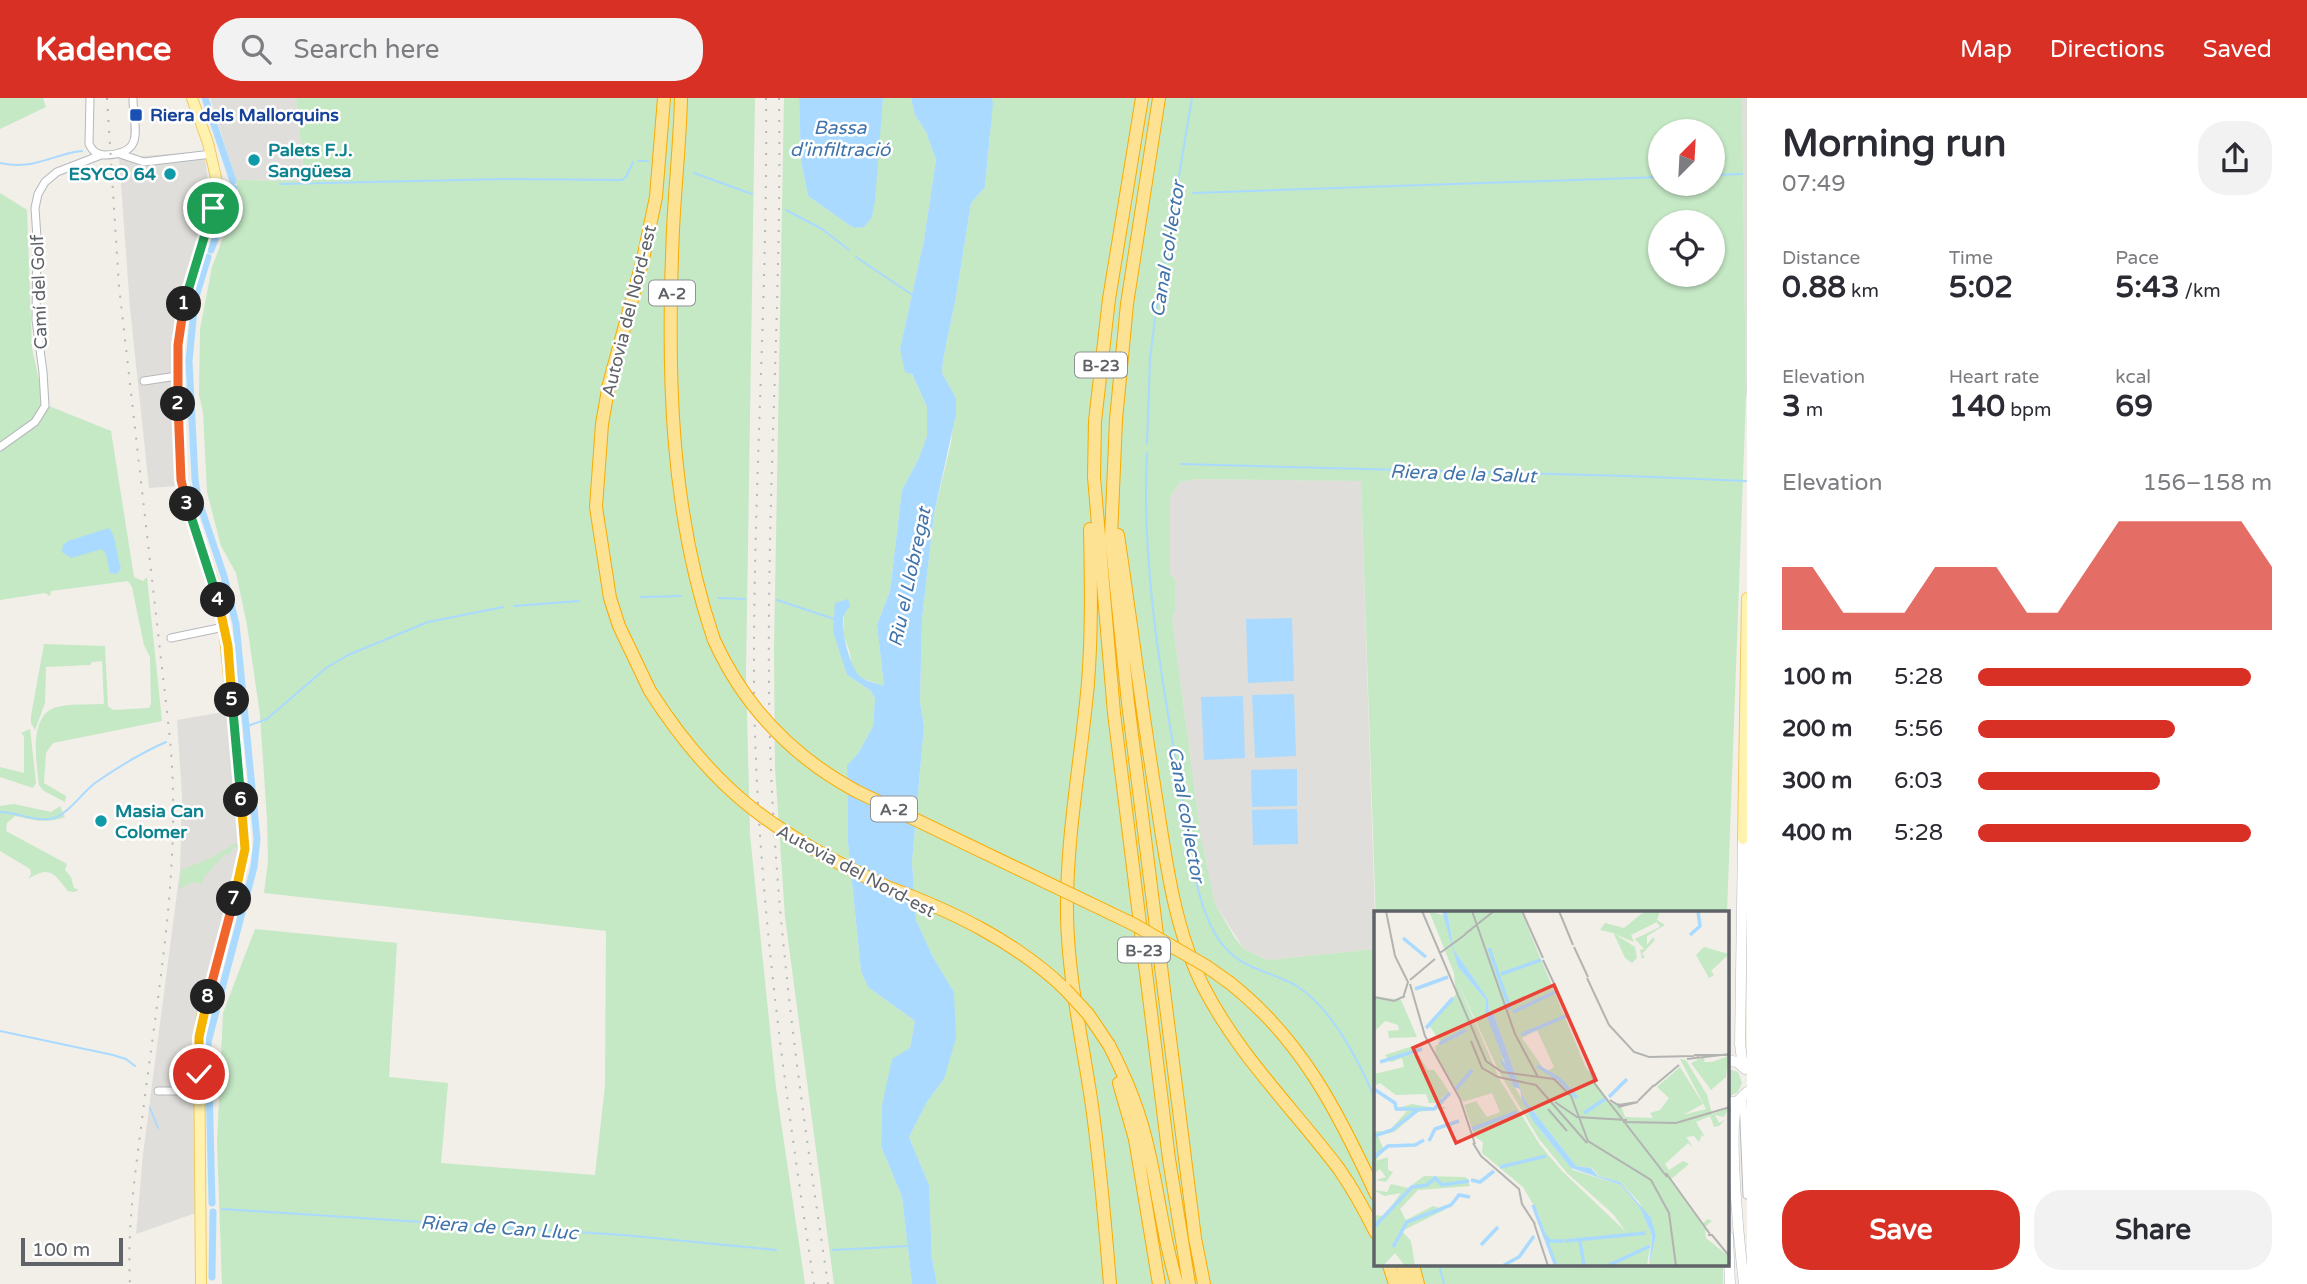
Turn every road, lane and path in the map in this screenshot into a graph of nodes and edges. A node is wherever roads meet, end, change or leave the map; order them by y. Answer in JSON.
{"nodes":[{"id":1,"x":90,"y":98,"type":"edge"},
{"id":2,"x":133,"y":98,"type":"edge"},
{"id":3,"x":192,"y":98,"type":"edge"},
{"id":4,"x":664,"y":98,"type":"edge"},
{"id":5,"x":681,"y":98,"type":"edge"},
{"id":6,"x":1142,"y":98,"type":"edge"},
{"id":7,"x":1159,"y":98,"type":"edge"},
{"id":8,"x":119,"y":154,"type":"junction"},
{"id":9,"x":212,"y":154,"type":"junction"},
{"id":10,"x":101,"y":155,"type":"junction"},
{"id":11,"x":177,"y":376,"type":"junction"},
{"id":12,"x":144,"y":381,"type":"dead end"},
{"id":13,"x":0,"y":447,"type":"edge"},
{"id":14,"x":1094,"y":477,"type":"junction"},
{"id":15,"x":1113,"y":497,"type":"junction"},
{"id":16,"x":1747,"y":598,"type":"edge"},
{"id":17,"x":225,"y":627,"type":"junction"},
{"id":18,"x":171,"y":638,"type":"dead end"},
{"id":19,"x":1746,"y":701,"type":"edge"},
{"id":20,"x":1745,"y":839,"type":"edge"},
{"id":21,"x":1740,"y":1044,"type":"junction"},
{"id":22,"x":1107,"y":1048,"type":"junction"},
{"id":23,"x":1730,"y":1057,"type":"edge"},
{"id":24,"x":1745,"y":1069,"type":"edge"},
{"id":25,"x":1317,"y":1078,"type":"junction"},
{"id":26,"x":158,"y":1091,"type":"dead end"},
{"id":27,"x":200,"y":1091,"type":"junction"},
{"id":28,"x":1739,"y":1098,"type":"edge"},
{"id":29,"x":1374,"y":1173,"type":"edge"},
{"id":30,"x":1374,"y":1190,"type":"edge"},
{"id":31,"x":1747,"y":1195,"type":"edge"},
{"id":32,"x":1374,"y":1230,"type":"edge"},
{"id":33,"x":1389,"y":1266,"type":"edge"},
{"id":34,"x":1402,"y":1266,"type":"edge"},
{"id":35,"x":1412,"y":1266,"type":"edge"},
{"id":36,"x":1729,"y":1266,"type":"edge"},
{"id":37,"x":200,"y":1283,"type":"edge"},
{"id":38,"x":1110,"y":1284,"type":"edge"},
{"id":39,"x":1159,"y":1284,"type":"edge"},
{"id":40,"x":1177,"y":1284,"type":"edge"},
{"id":41,"x":1189,"y":1284,"type":"edge"},
{"id":42,"x":1204,"y":1284,"type":"edge"},
{"id":43,"x":1395,"y":1284,"type":"edge"},
{"id":44,"x":1407,"y":1284,"type":"edge"},
{"id":45,"x":1418,"y":1284,"type":"edge"},
{"id":46,"x":1730,"y":1284,"type":"edge"},
{"id":47,"x":1744,"y":1284,"type":"edge"}],
"edges":[{"from":1,"to":10,"type":"street"},
{"from":2,"to":8,"type":"street"},
{"from":3,"to":9,"type":"main road"},
{"from":4,"to":22,"type":"highway","name":"Autovia del Nord-est","number":"A-2","bridge":true},
{"from":5,"to":25,"type":"highway","name":"Autovia del Nord-est","number":"A-2","bridge":true},
{"from":6,"to":14,"type":"highway","number":"B-23"},
{"from":7,"to":15,"type":"highway","number":"B-23"},
{"from":8,"to":9,"type":"street"},
{"from":8,"to":10,"type":"street"},
{"from":9,"to":11,"type":"main road"},
{"from":10,"to":13,"type":"street","name":"Camí del Golf"},
{"from":11,"to":12,"type":"street"},
{"from":11,"to":17,"type":"main road"},
{"from":14,"to":38,"type":"highway"},
{"from":14,"to":41,"type":"highway","number":"B-23"},
{"from":15,"to":32,"type":"highway"},
{"from":15,"to":42,"type":"highway","number":"B-23"},
{"from":16,"to":19,"type":"main road"},
{"from":17,"to":18,"type":"street"},
{"from":17,"to":27,"type":"main road"},
{"from":19,"to":20,"type":"main road"},
{"from":20,"to":21,"type":"main road"},
{"from":21,"to":23,"type":"main road"},
{"from":21,"to":24,"type":"main road"},
{"from":22,"to":39,"type":"highway","name":"Autovia del Nord-est","number":"A-2"},
{"from":22,"to":40,"type":"highway"},
{"from":25,"to":29,"type":"highway"},
{"from":25,"to":30,"type":"highway","name":"Autovia del Nord-est","number":"A-2"},
{"from":26,"to":27,"type":"street"},
{"from":27,"to":37,"type":"main road"},
{"from":28,"to":31,"type":"street"},
{"from":28,"to":47,"type":"main road"},
{"from":33,"to":43,"type":"highway"},
{"from":34,"to":44,"type":"highway"},
{"from":35,"to":45,"type":"highway"},
{"from":36,"to":46,"type":"main road"}]}
